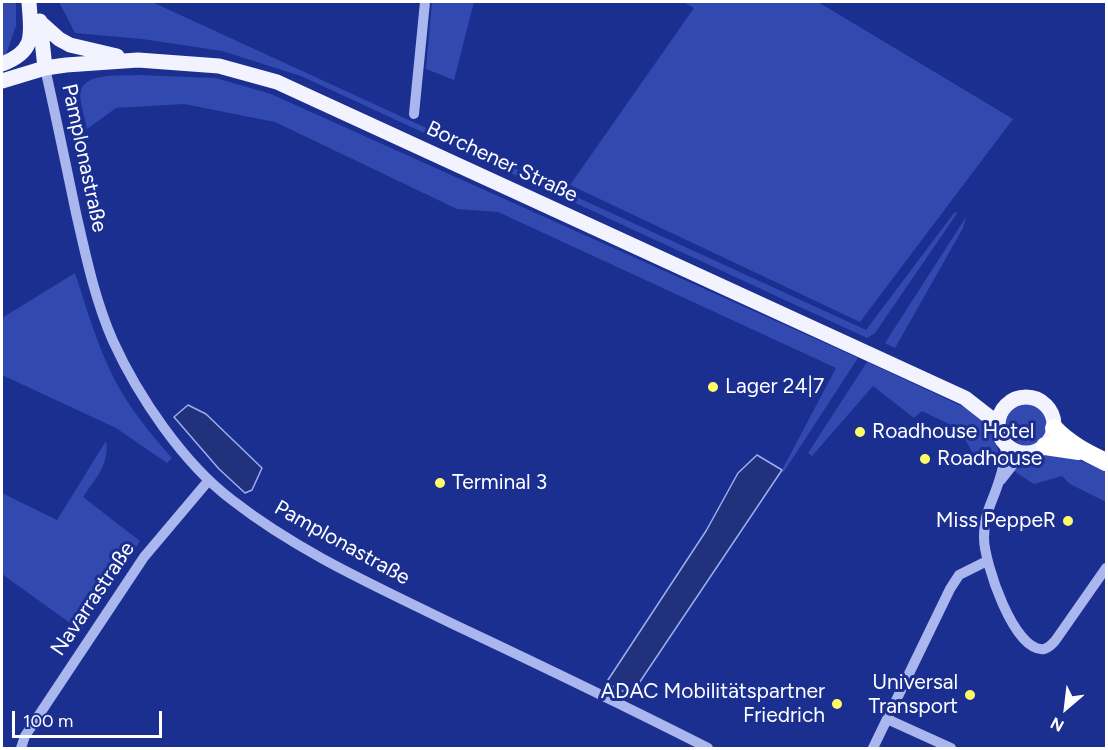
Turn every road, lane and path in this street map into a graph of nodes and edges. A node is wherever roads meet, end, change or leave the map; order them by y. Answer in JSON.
{"nodes":[{"id":1,"x":29,"y":2,"type":"edge"},
{"id":2,"x":36,"y":2,"type":"edge"},
{"id":3,"x":425,"y":2,"type":"edge"},
{"id":4,"x":40,"y":22,"type":"junction"},
{"id":5,"x":138,"y":60,"type":"junction"},
{"id":6,"x":2,"y":64,"type":"edge"},
{"id":7,"x":45,"y":68,"type":"junction"},
{"id":8,"x":2,"y":81,"type":"edge"},
{"id":9,"x":414,"y":114,"type":"dead end"},
{"id":10,"x":965,"y":398,"type":"junction"},
{"id":11,"x":1005,"y":405,"type":"junction"},
{"id":12,"x":997,"y":423,"type":"junction"},
{"id":13,"x":1054,"y":428,"type":"junction"},
{"id":14,"x":1006,"y":445,"type":"junction"},
{"id":15,"x":1045,"y":446,"type":"junction"},
{"id":16,"x":1084,"y":452,"type":"junction"},
{"id":17,"x":1022,"y":453,"type":"junction"},
{"id":18,"x":1107,"y":462,"type":"edge"},
{"id":19,"x":209,"y":480,"type":"junction"},
{"id":20,"x":999,"y":482,"type":"junction"},
{"id":21,"x":987,"y":561,"type":"junction"},
{"id":22,"x":1107,"y":568,"type":"edge"},
{"id":23,"x":887,"y":719,"type":"junction"},
{"id":24,"x":21,"y":748,"type":"edge"},
{"id":25,"x":708,"y":748,"type":"edge"},
{"id":26,"x":873,"y":748,"type":"edge"},
{"id":27,"x":951,"y":748,"type":"edge"}],
"edges":[{"from":1,"to":6,"type":"main road"},
{"from":2,"to":4,"type":"main road"},
{"from":3,"to":9,"type":"street"},
{"from":4,"to":5,"type":"main road"},
{"from":4,"to":7,"type":"main road"},
{"from":5,"to":7,"type":"main road","name":"Borchener Straße"},
{"from":5,"to":10,"type":"main road","name":"Borchener Straße"},
{"from":7,"to":8,"type":"main road","name":"Borchener Straße"},
{"from":7,"to":19,"type":"street","name":"Pamplonastraße"},
{"from":10,"to":11,"type":"main road","name":"Borchener Straße"},
{"from":10,"to":12,"type":"main road","name":"Borchener Straße"},
{"from":11,"to":12,"type":"main road"},
{"from":11,"to":13,"type":"main road"},
{"from":12,"to":14,"type":"main road"},
{"from":13,"to":15,"type":"main road"},
{"from":13,"to":16,"type":"highway"},
{"from":14,"to":17,"type":"main road"},
{"from":14,"to":20,"type":"street"},
{"from":15,"to":16,"type":"highway"},
{"from":15,"to":17,"type":"main road"},
{"from":16,"to":18,"type":"highway"},
{"from":17,"to":20,"type":"street"},
{"from":19,"to":24,"type":"street","name":"Navarrastraße"},
{"from":19,"to":25,"type":"street","name":"Pamplonastraße"},
{"from":20,"to":21,"type":"street"},
{"from":21,"to":22,"type":"street"},
{"from":21,"to":23,"type":"street"},
{"from":23,"to":26,"type":"street"},
{"from":23,"to":27,"type":"street"}]}
